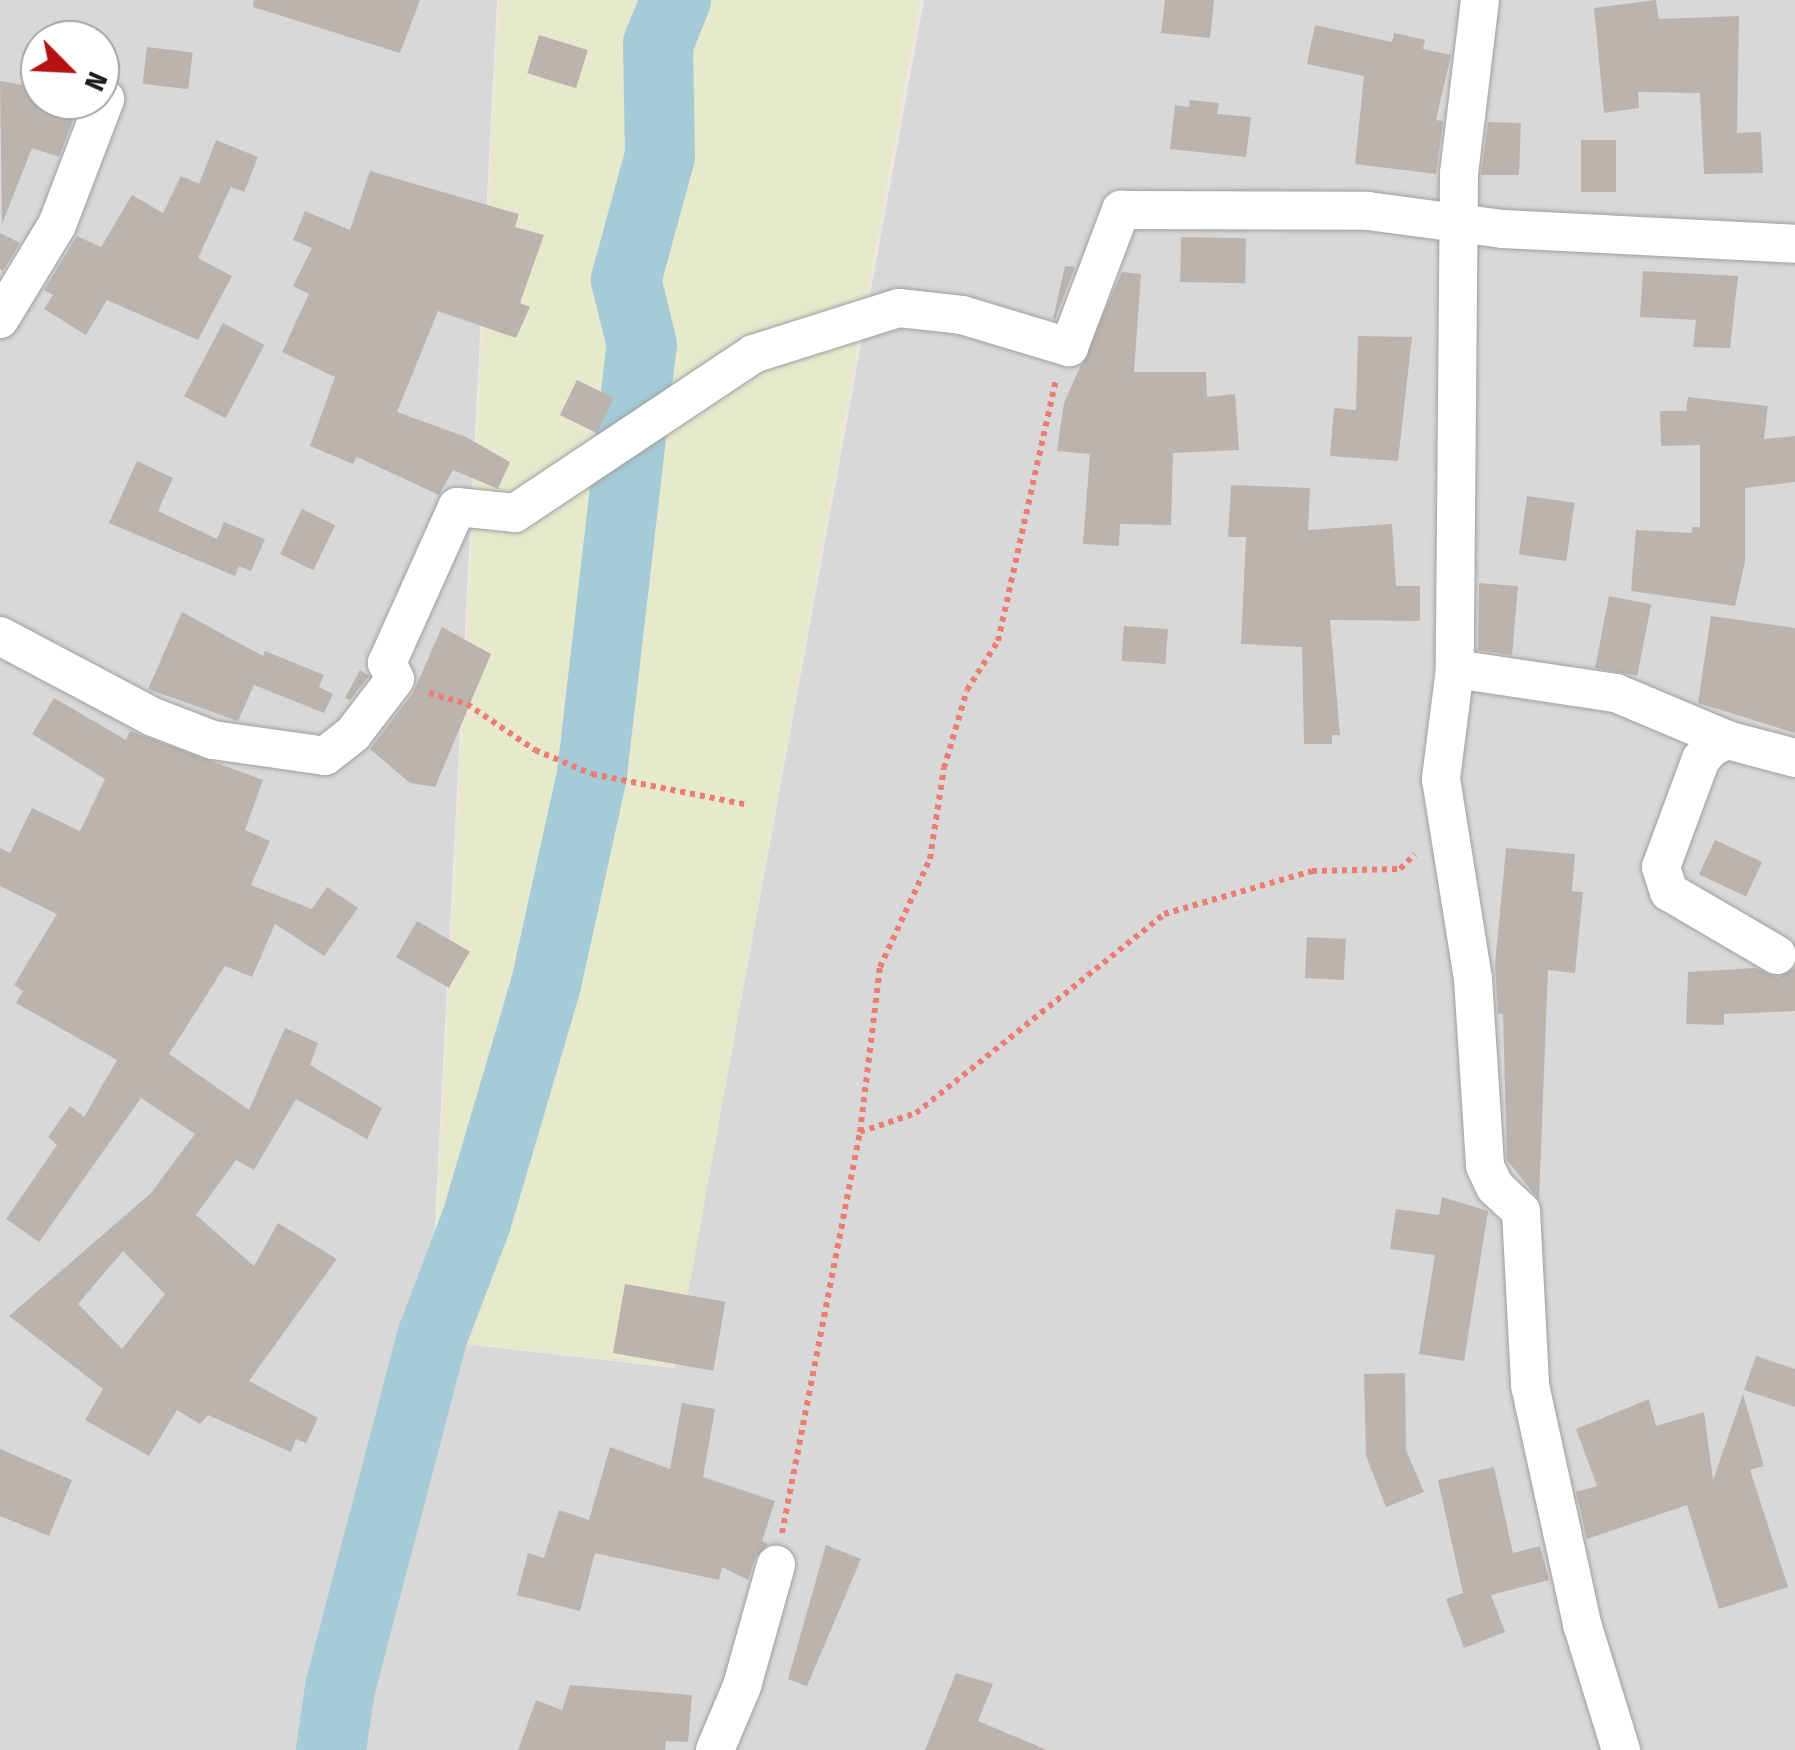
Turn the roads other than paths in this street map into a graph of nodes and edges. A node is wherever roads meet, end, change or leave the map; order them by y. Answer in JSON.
{"nodes":[{"id":1,"x":1480,"y":0,"type":"edge"},
{"id":2,"x":96,"y":120,"type":"edge"},
{"id":3,"x":1458,"y":222,"type":"junction"},
{"id":4,"x":1795,"y":244,"type":"edge"},
{"id":5,"x":0,"y":320,"type":"edge"},
{"id":6,"x":0,"y":636,"type":"edge"},
{"id":7,"x":1455,"y":669,"type":"junction"},
{"id":8,"x":1727,"y":740,"type":"junction"},
{"id":9,"x":1795,"y":758,"type":"edge"},
{"id":10,"x":1777,"y":955,"type":"dead end"},
{"id":11,"x":776,"y":1565,"type":"road end"},
{"id":12,"x":715,"y":1750,"type":"edge"},
{"id":13,"x":1621,"y":1750,"type":"edge"}],
"edges":[{"from":1,"to":3,"type":"street"},
{"from":2,"to":5,"type":"street"},
{"from":3,"to":4,"type":"street"},
{"from":3,"to":6,"type":"street"},
{"from":3,"to":7,"type":"street"},
{"from":7,"to":8,"type":"street"},
{"from":7,"to":13,"type":"street"},
{"from":8,"to":9,"type":"street"},
{"from":8,"to":10,"type":"street"},
{"from":11,"to":12,"type":"street"}]}
